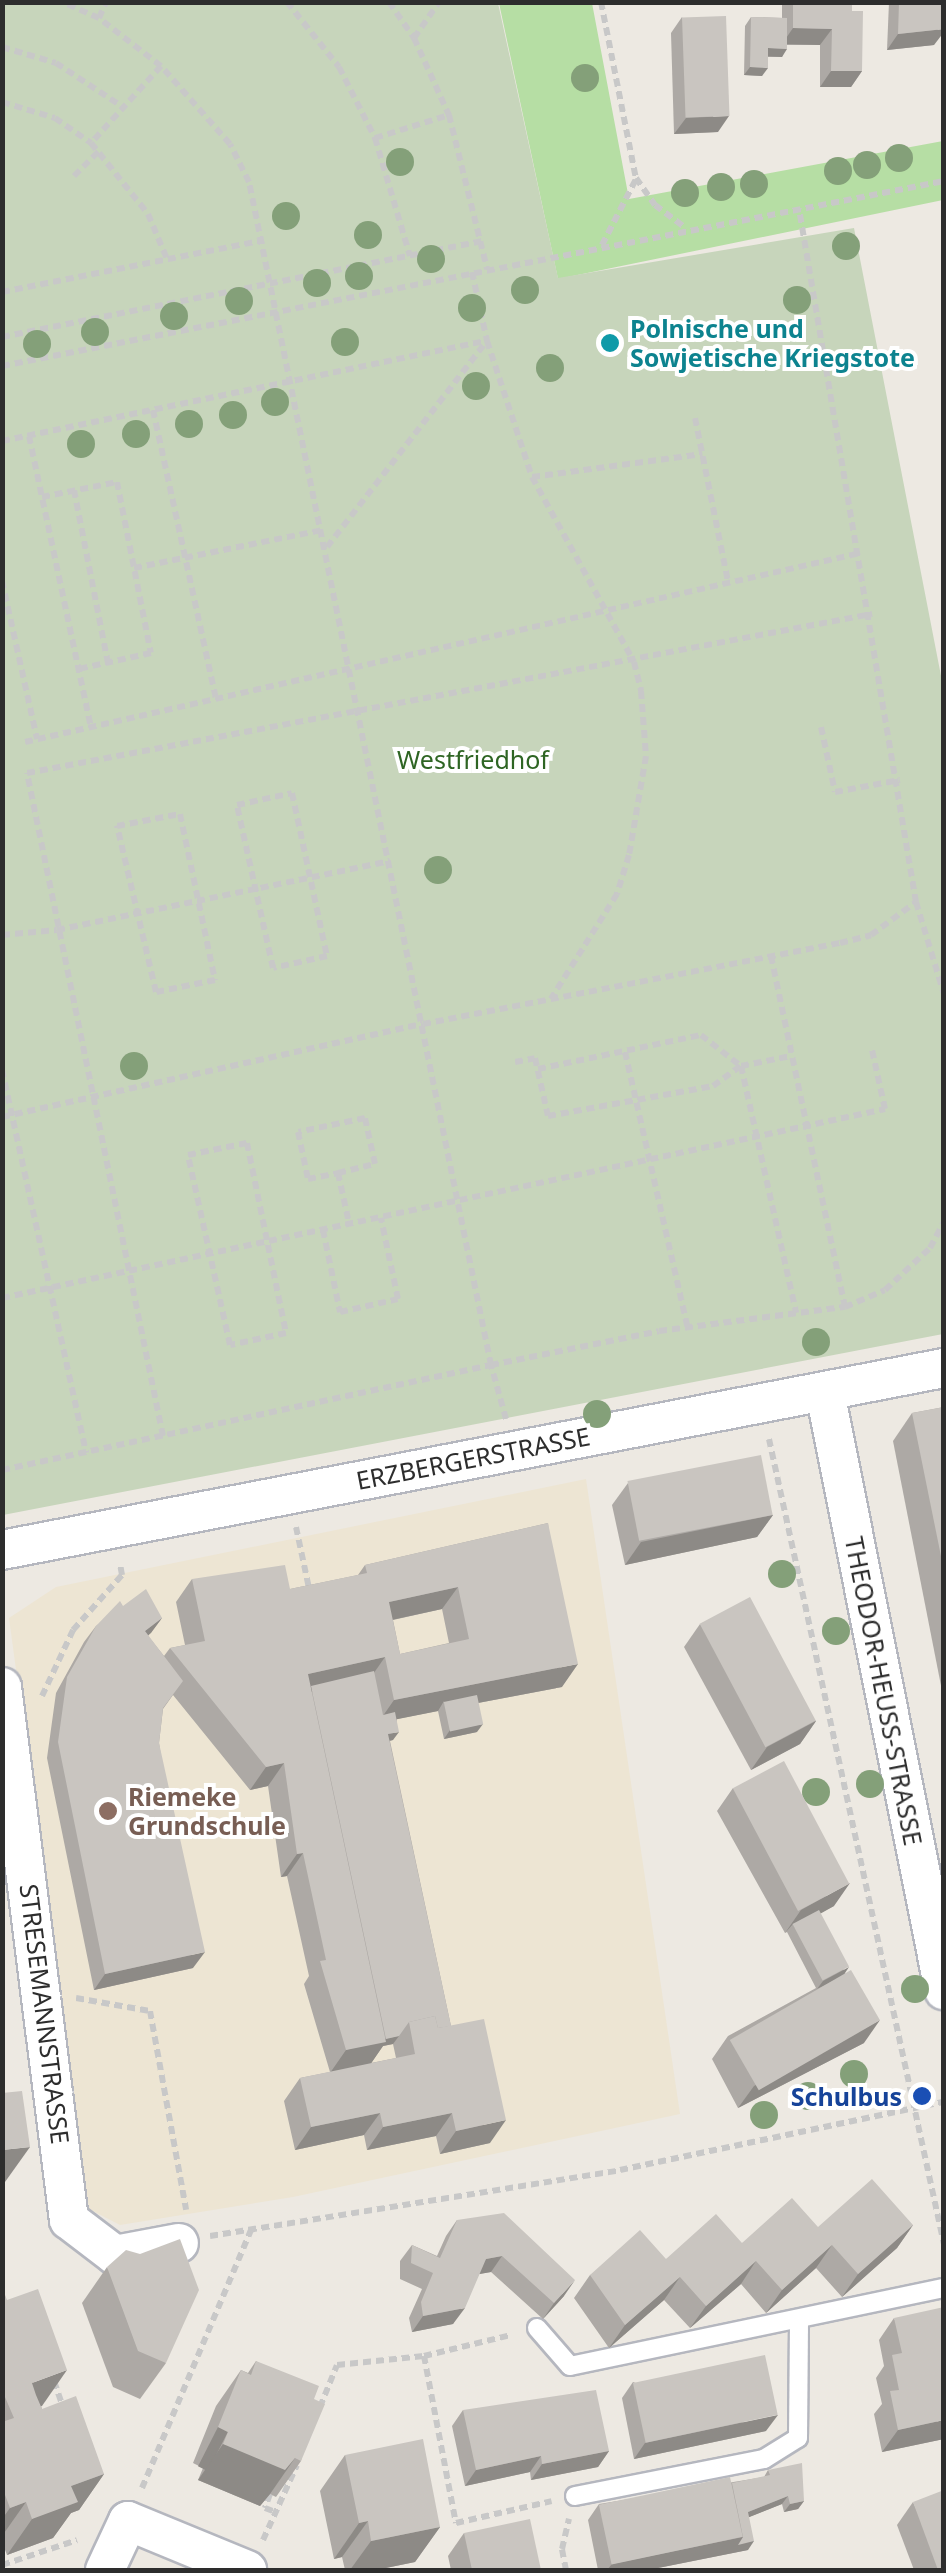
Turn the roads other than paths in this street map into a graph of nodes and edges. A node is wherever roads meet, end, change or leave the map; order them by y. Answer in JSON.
{"nodes":[{"id":1,"x":944,"y":1368,"type":"edge"},
{"id":2,"x":825,"y":1392,"type":"junction"},
{"id":3,"x":2,"y":1550,"type":"edge"},
{"id":4,"x":2,"y":1687,"type":"edge"},
{"id":5,"x":944,"y":1990,"type":"edge"},
{"id":6,"x":186,"y":2242,"type":"edge"},
{"id":7,"x":944,"y":2288,"type":"edge"},
{"id":8,"x":799,"y":2320,"type":"junction"},
{"id":9,"x":537,"y":2328,"type":"road end"},
{"id":10,"x":574,"y":2496,"type":"road end"},
{"id":11,"x":105,"y":2570,"type":"edge"},
{"id":12,"x":248,"y":2570,"type":"edge"}],
"edges":[{"from":1,"to":2,"type":"street","name":"ERZBERGERSTRASSE"},
{"from":2,"to":3,"type":"street","name":"ERZBERGERSTRASSE"},
{"from":2,"to":5,"type":"street","name":"THEODOR-HEUSS-STRASSE"},
{"from":4,"to":6,"type":"street","name":"STRESEMANNSTRASSE"},
{"from":7,"to":8,"type":"lane"},
{"from":8,"to":9,"type":"lane"},
{"from":8,"to":10,"type":"lane"},
{"from":11,"to":12,"type":"street"}]}
